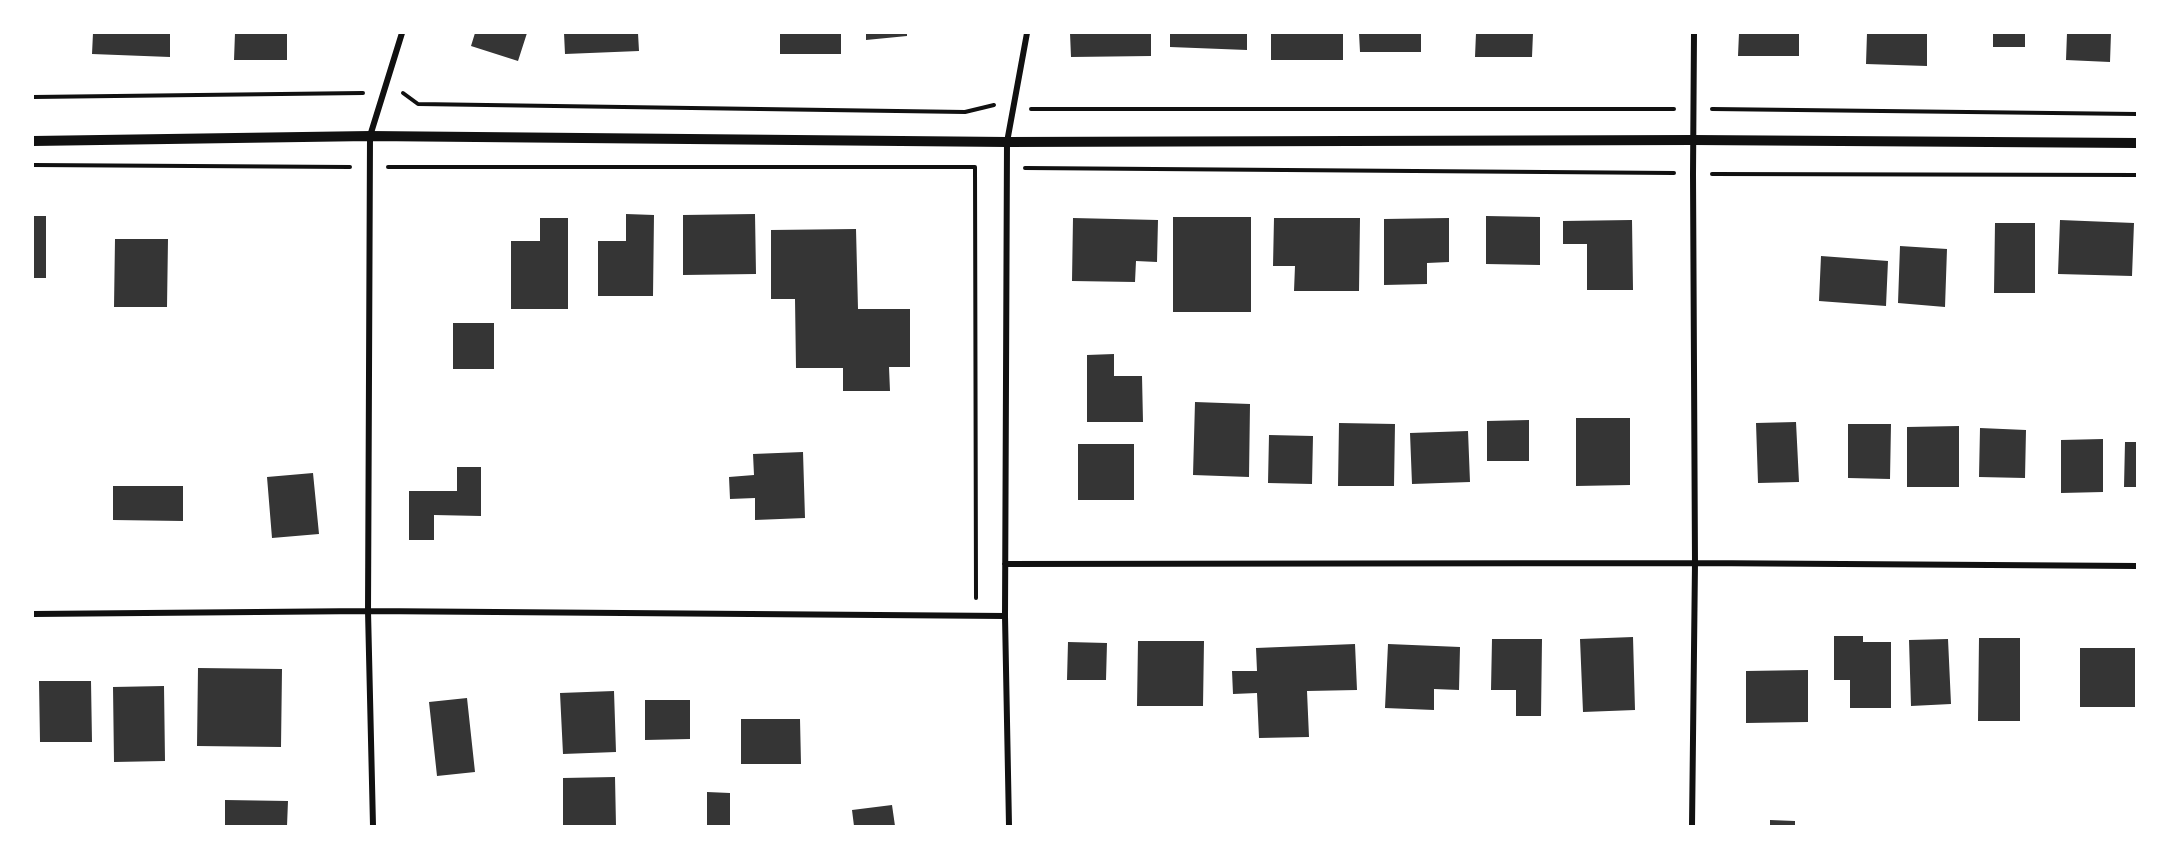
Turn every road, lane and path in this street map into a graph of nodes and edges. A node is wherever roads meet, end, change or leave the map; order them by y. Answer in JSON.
{"nodes":[{"id":1,"x":402,"y":33,"type":"edge"},
{"id":2,"x":1028,"y":33,"type":"edge"},
{"id":3,"x":1694,"y":33,"type":"edge"},
{"id":4,"x":384,"y":92,"type":"junction"},
{"id":5,"x":33,"y":97,"type":"edge"},
{"id":6,"x":1014,"y":107,"type":"junction"},
{"id":7,"x":1693,"y":109,"type":"junction"},
{"id":8,"x":2137,"y":114,"type":"edge"},
{"id":9,"x":370,"y":136,"type":"junction"},
{"id":10,"x":1693,"y":140,"type":"junction"},
{"id":11,"x":33,"y":141,"type":"edge"},
{"id":12,"x":1007,"y":142,"type":"junction"},
{"id":13,"x":2137,"y":143,"type":"edge"},
{"id":14,"x":33,"y":165,"type":"edge"},
{"id":15,"x":370,"y":167,"type":"junction"},
{"id":16,"x":975,"y":167,"type":"junction"},
{"id":17,"x":1007,"y":168,"type":"junction"},
{"id":18,"x":1693,"y":174,"type":"junction"},
{"id":19,"x":2137,"y":175,"type":"edge"},
{"id":20,"x":1695,"y":563,"type":"junction"},
{"id":21,"x":1005,"y":564,"type":"junction"},
{"id":22,"x":2137,"y":566,"type":"edge"},
{"id":23,"x":368,"y":611,"type":"junction"},
{"id":24,"x":33,"y":614,"type":"edge"},
{"id":25,"x":976,"y":616,"type":"junction"},
{"id":26,"x":1005,"y":616,"type":"junction"},
{"id":27,"x":373,"y":826,"type":"edge"},
{"id":28,"x":1009,"y":826,"type":"edge"},
{"id":29,"x":1692,"y":826,"type":"edge"}],
"edges":[{"from":1,"to":4,"type":"street"},
{"from":2,"to":6,"type":"street"},
{"from":3,"to":7,"type":"street"},
{"from":4,"to":5,"type":"path"},
{"from":4,"to":6,"type":"path"},
{"from":4,"to":9,"type":"street"},
{"from":6,"to":7,"type":"path"},
{"from":6,"to":12,"type":"street"},
{"from":7,"to":8,"type":"path"},
{"from":7,"to":10,"type":"street"},
{"from":9,"to":11,"type":"street"},
{"from":9,"to":12,"type":"street"},
{"from":9,"to":15,"type":"street"},
{"from":10,"to":12,"type":"street"},
{"from":10,"to":13,"type":"street"},
{"from":10,"to":18,"type":"street"},
{"from":12,"to":17,"type":"street"},
{"from":14,"to":15,"type":"path"},
{"from":15,"to":16,"type":"path"},
{"from":15,"to":23,"type":"street"},
{"from":16,"to":17,"type":"path"},
{"from":16,"to":25,"type":"path"},
{"from":17,"to":18,"type":"path"},
{"from":17,"to":21,"type":"street"},
{"from":18,"to":19,"type":"path"},
{"from":18,"to":20,"type":"street"},
{"from":20,"to":21,"type":"street"},
{"from":20,"to":22,"type":"street"},
{"from":20,"to":29,"type":"street"},
{"from":21,"to":26,"type":"street"},
{"from":23,"to":24,"type":"street"},
{"from":23,"to":25,"type":"street"},
{"from":23,"to":27,"type":"street"},
{"from":25,"to":26,"type":"street"},
{"from":26,"to":28,"type":"street"}]}
